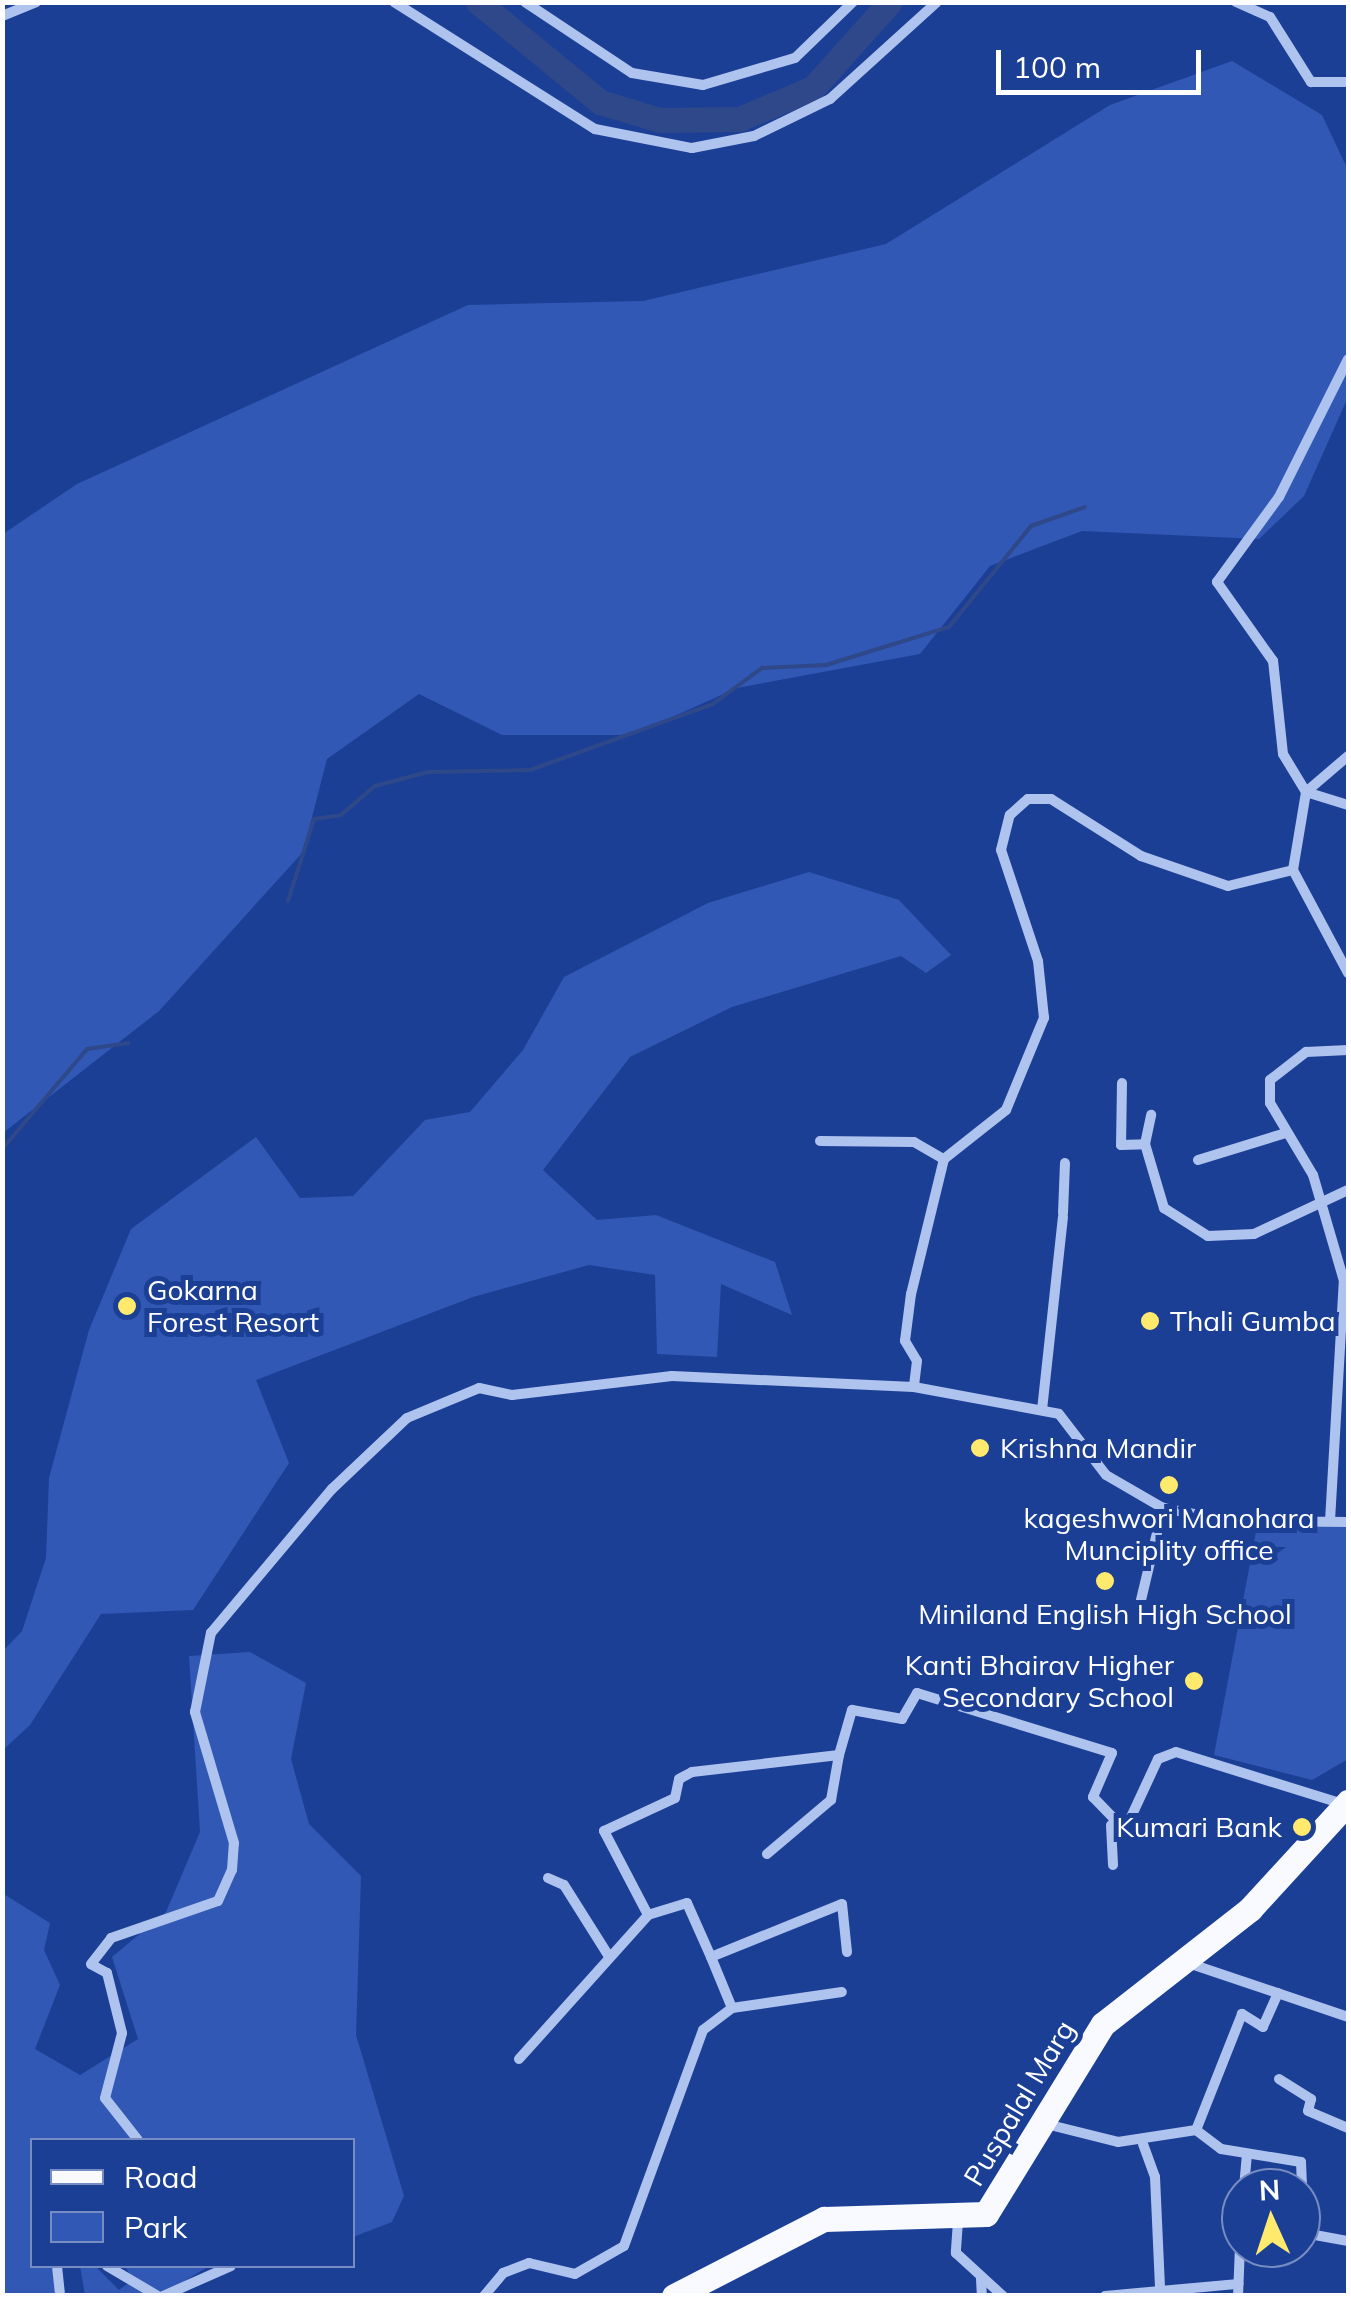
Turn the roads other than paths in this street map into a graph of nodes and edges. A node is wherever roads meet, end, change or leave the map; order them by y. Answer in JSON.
{"nodes":[{"id":1,"x":36,"y":2,"type":"edge"},
{"id":2,"x":394,"y":2,"type":"edge"},
{"id":3,"x":525,"y":2,"type":"edge"},
{"id":4,"x":853,"y":2,"type":"edge"},
{"id":5,"x":938,"y":2,"type":"edge"},
{"id":6,"x":1236,"y":2,"type":"edge"},
{"id":7,"x":2,"y":16,"type":"edge"},
{"id":8,"x":1348,"y":82,"type":"edge"},
{"id":9,"x":1348,"y":359,"type":"edge"},
{"id":10,"x":1348,"y":756,"type":"edge"},
{"id":11,"x":1306,"y":792,"type":"junction"},
{"id":12,"x":1348,"y":806,"type":"edge"},
{"id":13,"x":1293,"y":870,"type":"junction"},
{"id":14,"x":1348,"y":973,"type":"edge"},
{"id":15,"x":1348,"y":1050,"type":"edge"},
{"id":16,"x":1122,"y":1083,"type":"dead end"},
{"id":17,"x":1151,"y":1115,"type":"dead end"},
{"id":18,"x":1286,"y":1133,"type":"junction"},
{"id":19,"x":820,"y":1141,"type":"dead end"},
{"id":20,"x":1145,"y":1144,"type":"junction"},
{"id":21,"x":944,"y":1159,"type":"junction"},
{"id":22,"x":1198,"y":1160,"type":"dead end"},
{"id":23,"x":1065,"y":1164,"type":"dead end"},
{"id":24,"x":1348,"y":1190,"type":"edge"},
{"id":25,"x":1320,"y":1200,"type":"junction"},
{"id":26,"x":914,"y":1387,"type":"junction"},
{"id":27,"x":1042,"y":1410,"type":"junction"},
{"id":28,"x":1163,"y":1508,"type":"junction"},
{"id":29,"x":1330,"y":1521,"type":"junction"},
{"id":30,"x":1348,"y":1522,"type":"edge"},
{"id":31,"x":1141,"y":1600,"type":"dead end"},
{"id":32,"x":839,"y":1755,"type":"junction"},
{"id":33,"x":1348,"y":1804,"type":"edge"},
{"id":34,"x":1111,"y":1825,"type":"junction"},
{"id":35,"x":767,"y":1854,"type":"dead end"},
{"id":36,"x":1113,"y":1865,"type":"dead end"},
{"id":37,"x":548,"y":1878,"type":"dead end"},
{"id":38,"x":648,"y":1915,"type":"junction"},
{"id":39,"x":847,"y":1952,"type":"dead end"},
{"id":40,"x":608,"y":1955,"type":"junction"},
{"id":41,"x":711,"y":1957,"type":"junction"},
{"id":42,"x":1184,"y":1962,"type":"junction"},
{"id":43,"x":842,"y":1992,"type":"dead end"},
{"id":44,"x":1278,"y":1993,"type":"junction"},
{"id":45,"x":732,"y":2008,"type":"junction"},
{"id":46,"x":1348,"y":2017,"type":"edge"},
{"id":47,"x":519,"y":2060,"type":"dead end"},
{"id":48,"x":1278,"y":2079,"type":"dead end"},
{"id":49,"x":1045,"y":2124,"type":"junction"},
{"id":50,"x":1348,"y":2128,"type":"edge"},
{"id":51,"x":1196,"y":2130,"type":"junction"},
{"id":52,"x":136,"y":2138,"type":"edge"},
{"id":53,"x":1143,"y":2144,"type":"dead end"},
{"id":54,"x":1247,"y":2156,"type":"junction"},
{"id":55,"x":1246,"y":2168,"type":"edge"},
{"id":56,"x":958,"y":2221,"type":"junction"},
{"id":57,"x":1348,"y":2242,"type":"edge"},
{"id":58,"x":56,"y":2268,"type":"edge"},
{"id":59,"x":111,"y":2268,"type":"edge"},
{"id":60,"x":226,"y":2268,"type":"edge"},
{"id":61,"x":980,"y":2279,"type":"junction"},
{"id":62,"x":1160,"y":2288,"type":"junction"},
{"id":63,"x":1238,"y":2290,"type":"edge"},
{"id":64,"x":1138,"y":2293,"type":"edge"},
{"id":65,"x":60,"y":2296,"type":"edge"},
{"id":66,"x":160,"y":2296,"type":"edge"},
{"id":67,"x":484,"y":2296,"type":"edge"},
{"id":68,"x":674,"y":2296,"type":"edge"},
{"id":69,"x":982,"y":2296,"type":"edge"},
{"id":70,"x":1003,"y":2296,"type":"edge"},
{"id":71,"x":1105,"y":2296,"type":"edge"}],
"edges":[{"from":1,"to":7,"type":"street"},
{"from":2,"to":5,"type":"street"},
{"from":3,"to":4,"type":"street"},
{"from":6,"to":8,"type":"street"},
{"from":9,"to":11,"type":"street"},
{"from":10,"to":11,"type":"street"},
{"from":11,"to":12,"type":"street"},
{"from":11,"to":13,"type":"street"},
{"from":13,"to":14,"type":"street"},
{"from":13,"to":21,"type":"street"},
{"from":15,"to":18,"type":"street"},
{"from":16,"to":20,"type":"street"},
{"from":17,"to":20,"type":"street"},
{"from":18,"to":22,"type":"street"},
{"from":18,"to":25,"type":"street"},
{"from":19,"to":21,"type":"street"},
{"from":20,"to":25,"type":"street"},
{"from":21,"to":26,"type":"street"},
{"from":23,"to":27,"type":"street"},
{"from":24,"to":25,"type":"street"},
{"from":25,"to":29,"type":"street"},
{"from":26,"to":27,"type":"street"},
{"from":26,"to":52,"type":"street"},
{"from":27,"to":28,"type":"street"},
{"from":28,"to":29,"type":"street"},
{"from":28,"to":31,"type":"street"},
{"from":29,"to":30,"type":"street"},
{"from":32,"to":34,"type":"street"},
{"from":32,"to":35,"type":"street"},
{"from":32,"to":38,"type":"street"},
{"from":33,"to":34,"type":"street"},
{"from":33,"to":42,"type":"main road","name":"Puspalal Marg"},
{"from":34,"to":36,"type":"street"},
{"from":37,"to":40,"type":"street"},
{"from":38,"to":40,"type":"street"},
{"from":38,"to":41,"type":"street"},
{"from":39,"to":41,"type":"street"},
{"from":40,"to":47,"type":"street"},
{"from":41,"to":45,"type":"street"},
{"from":42,"to":44,"type":"street"},
{"from":42,"to":49,"type":"main road","name":"Puspalal Marg"},
{"from":43,"to":45,"type":"street"},
{"from":44,"to":46,"type":"street"},
{"from":44,"to":51,"type":"street"},
{"from":45,"to":67,"type":"street"},
{"from":48,"to":50,"type":"street"},
{"from":49,"to":51,"type":"street"},
{"from":49,"to":56,"type":"main road","name":"Puspalal Marg"},
{"from":51,"to":54,"type":"street"},
{"from":53,"to":62,"type":"street"},
{"from":54,"to":55,"type":"street"},
{"from":54,"to":57,"type":"street"},
{"from":56,"to":61,"type":"street"},
{"from":56,"to":68,"type":"main road","name":"Puspalal Marg"},
{"from":58,"to":65,"type":"street"},
{"from":59,"to":66,"type":"street"},
{"from":60,"to":66,"type":"street"},
{"from":61,"to":69,"type":"street"},
{"from":61,"to":70,"type":"street"},
{"from":62,"to":63,"type":"street"},
{"from":62,"to":64,"type":"street"},
{"from":64,"to":71,"type":"street"}]}
